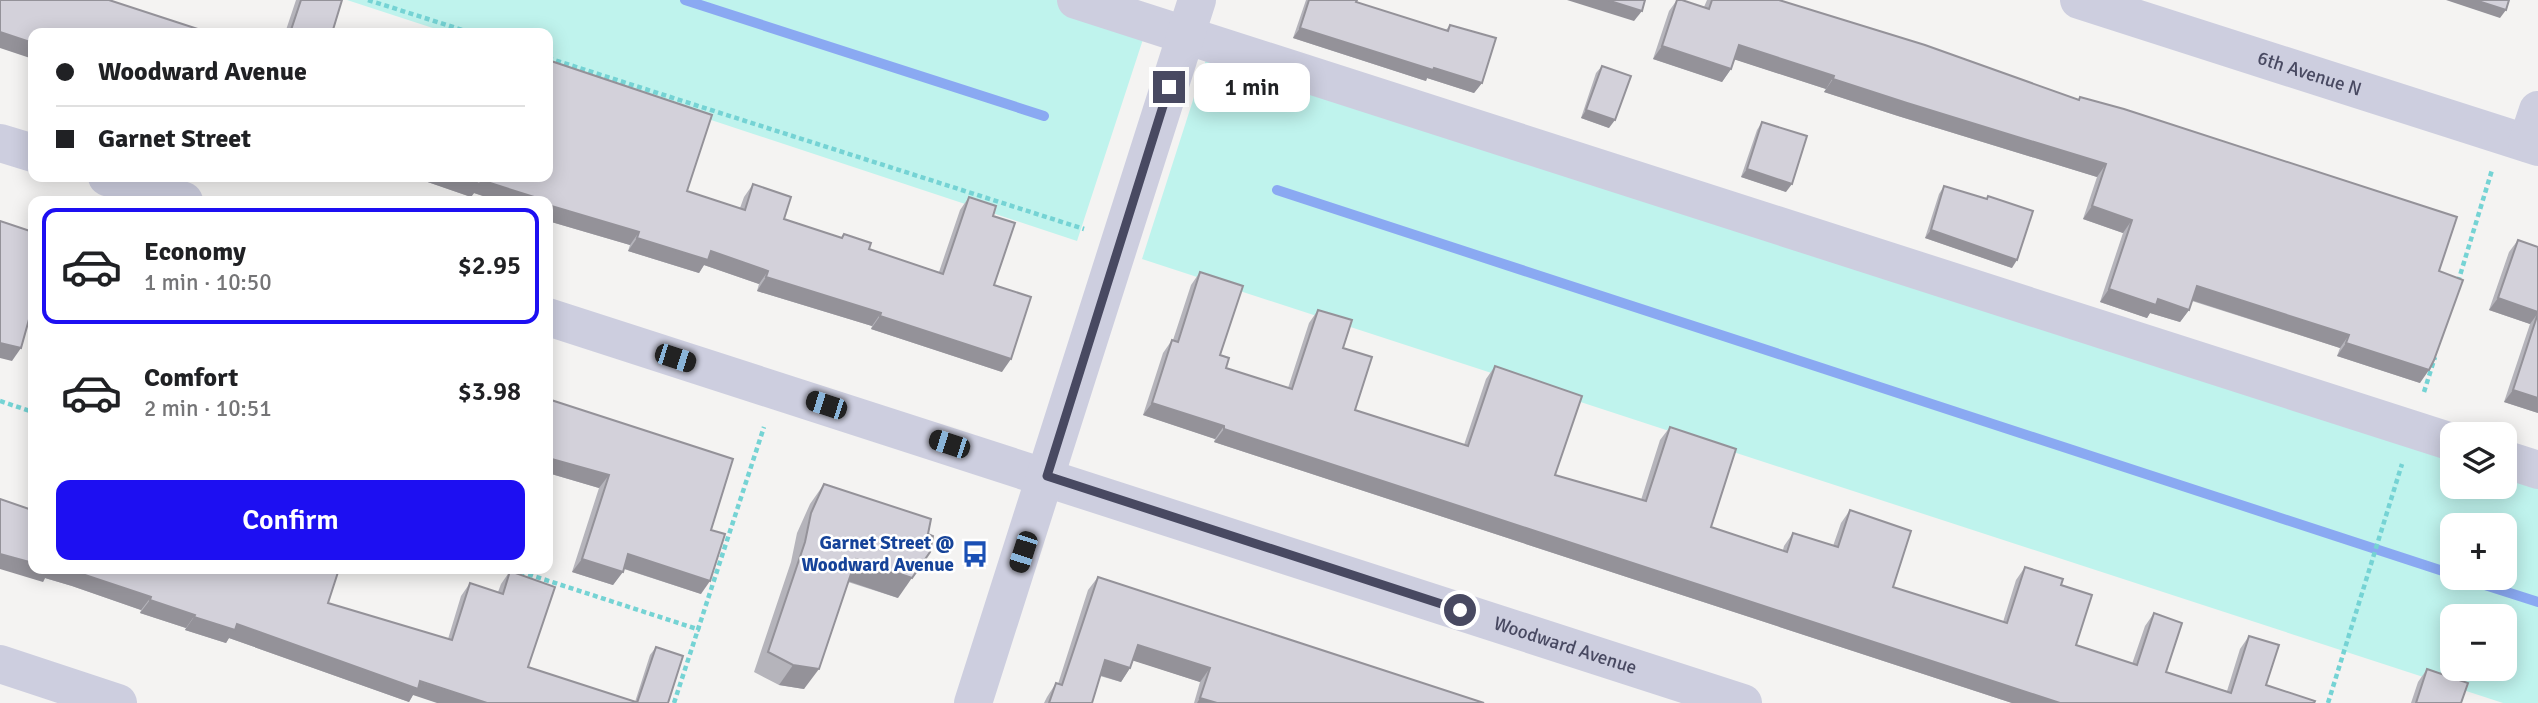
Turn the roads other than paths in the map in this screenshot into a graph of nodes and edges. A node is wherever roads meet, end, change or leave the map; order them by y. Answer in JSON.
{"nodes":[{"id":1,"x":1076,"y":0,"type":"edge"},
{"id":2,"x":1197,"y":0,"type":"edge"},
{"id":3,"x":2079,"y":0,"type":"edge"},
{"id":4,"x":1185,"y":36,"type":"junction"},
{"id":5,"x":2526,"y":134,"type":"edge"},
{"id":6,"x":0,"y":143,"type":"edge"},
{"id":7,"x":28,"y":151,"type":"edge"},
{"id":8,"x":123,"y":182,"type":"edge"},
{"id":9,"x":168,"y":196,"type":"edge"},
{"id":10,"x":553,"y":319,"type":"edge"},
{"id":11,"x":2440,"y":438,"type":"edge"},
{"id":12,"x":2517,"y":463,"type":"edge"},
{"id":13,"x":2538,"y":470,"type":"edge"},
{"id":14,"x":1047,"y":476,"type":"junction"},
{"id":15,"x":0,"y":664,"type":"edge"},
{"id":16,"x":118,"y":703,"type":"edge"},
{"id":17,"x":973,"y":703,"type":"edge"},
{"id":18,"x":1743,"y":703,"type":"edge"}],
"edges":[{"from":1,"to":4,"type":"street"},
{"from":2,"to":4,"type":"street"},
{"from":3,"to":5,"type":"street","name":"6th Avenue N"},
{"from":4,"to":11,"type":"street"},
{"from":4,"to":14,"type":"street"},
{"from":6,"to":7,"type":"street"},
{"from":8,"to":9,"type":"street"},
{"from":10,"to":14,"type":"street","name":"Woodward Avenue"},
{"from":12,"to":13,"type":"street"},
{"from":14,"to":17,"type":"street"},
{"from":14,"to":18,"type":"street","name":"Woodward Avenue"},
{"from":15,"to":16,"type":"street"}]}
